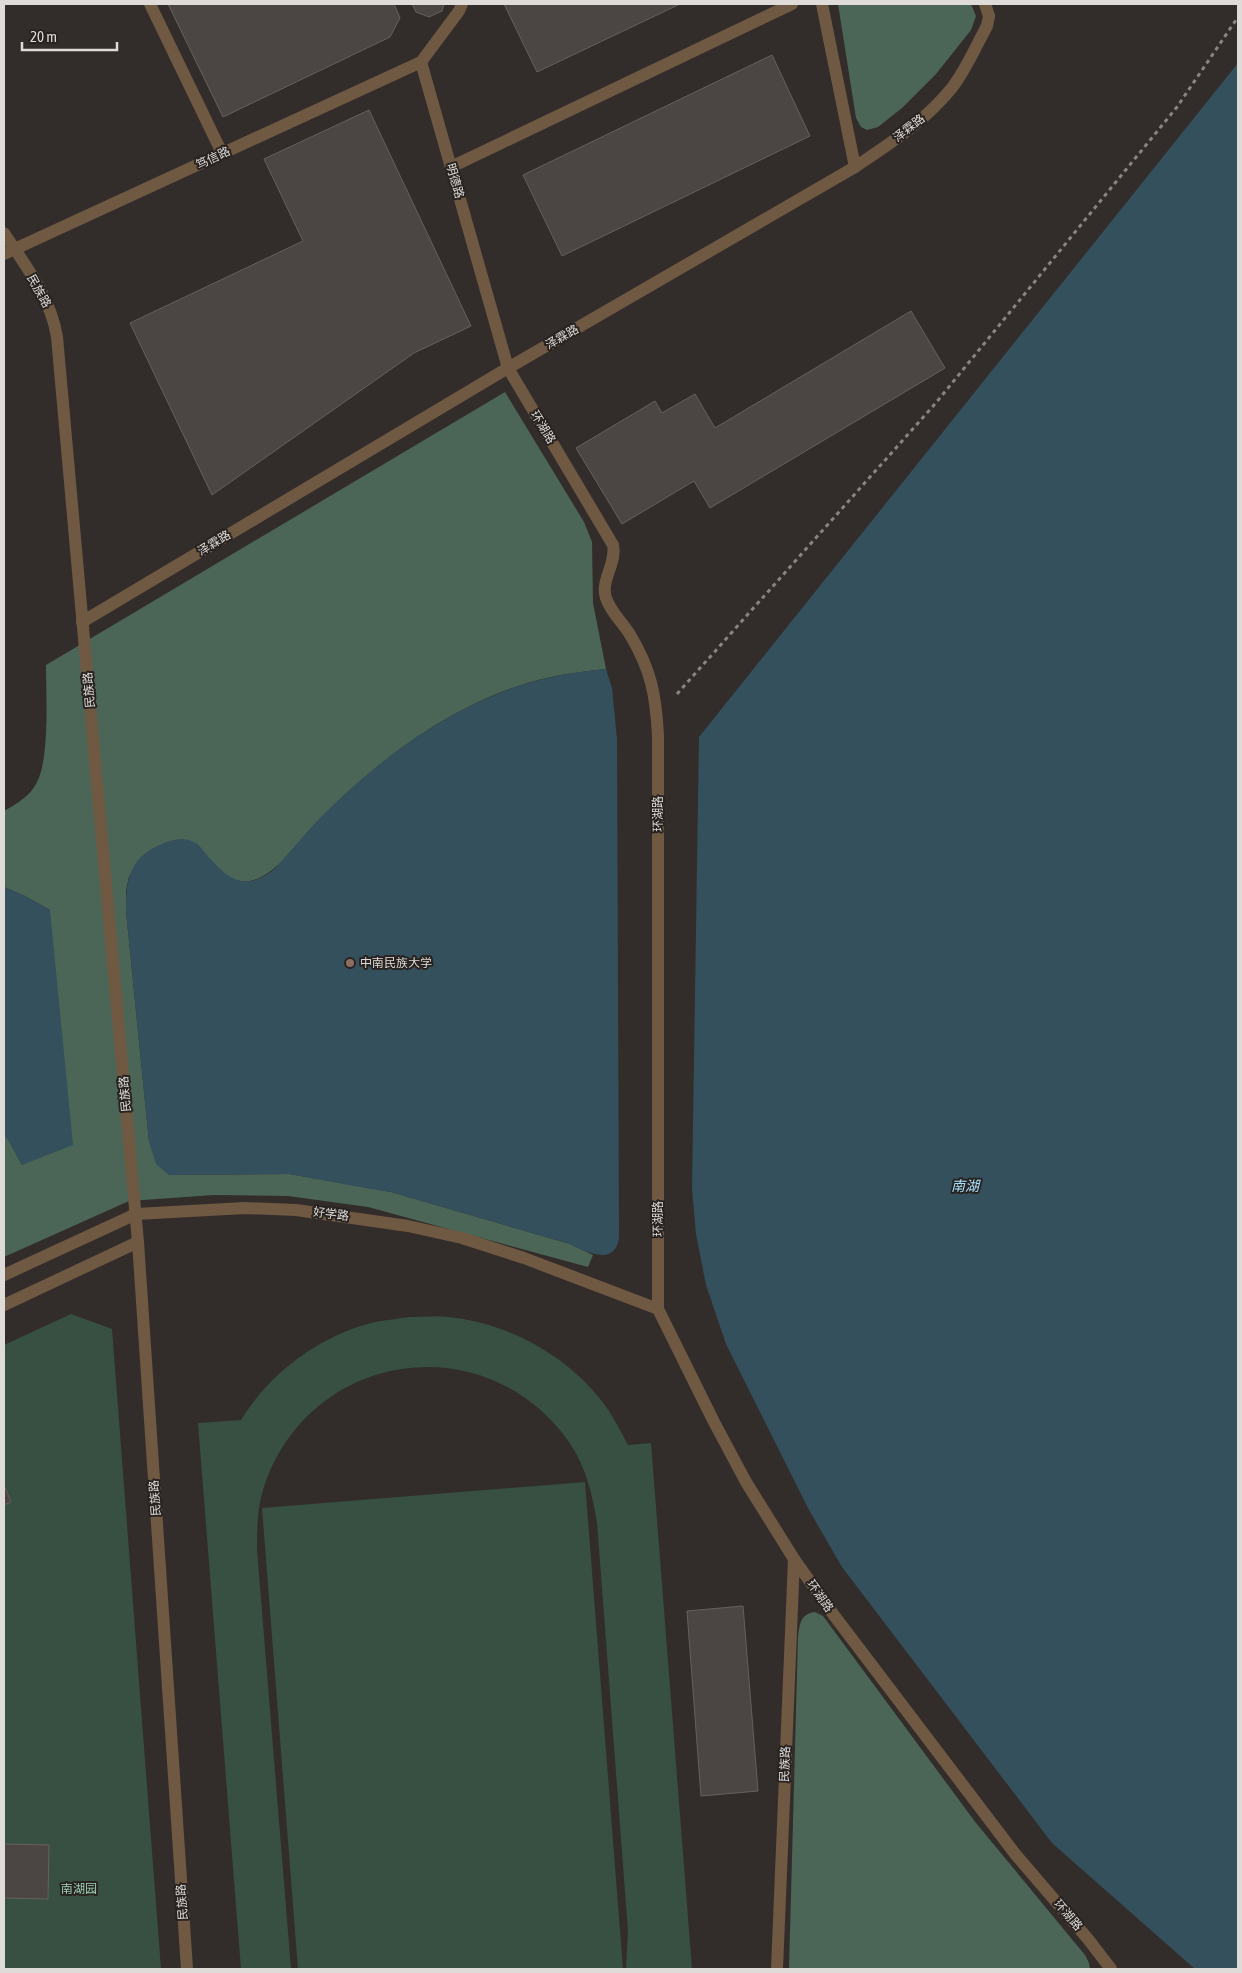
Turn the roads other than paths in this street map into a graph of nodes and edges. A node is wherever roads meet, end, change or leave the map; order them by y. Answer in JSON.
{"nodes":[{"id":1,"x":150,"y":4,"type":"edge"},
{"id":2,"x":462,"y":4,"type":"edge"},
{"id":3,"x":792,"y":4,"type":"edge"},
{"id":4,"x":822,"y":4,"type":"edge"},
{"id":5,"x":985,"y":4,"type":"edge"},
{"id":6,"x":422,"y":62,"type":"junction"},
{"id":7,"x":222,"y":153,"type":"junction"},
{"id":8,"x":451,"y":167,"type":"junction"},
{"id":9,"x":855,"y":167,"type":"junction"},
{"id":10,"x":4,"y":233,"type":"edge"},
{"id":11,"x":9,"y":251,"type":"edge"},
{"id":12,"x":508,"y":368,"type":"junction"},
{"id":13,"x":82,"y":622,"type":"junction"},
{"id":14,"x":136,"y":1214,"type":"junction"},
{"id":15,"x":138,"y":1242,"type":"junction"},
{"id":16,"x":4,"y":1275,"type":"edge"},
{"id":17,"x":4,"y":1305,"type":"edge"},
{"id":18,"x":658,"y":1309,"type":"junction"},
{"id":19,"x":794,"y":1559,"type":"junction"},
{"id":20,"x":187,"y":1969,"type":"edge"},
{"id":21,"x":777,"y":1969,"type":"edge"},
{"id":22,"x":1111,"y":1969,"type":"edge"}],
"edges":[{"from":1,"to":7,"type":"street"},
{"from":2,"to":6,"type":"street"},
{"from":3,"to":8,"type":"street"},
{"from":4,"to":9,"type":"street"},
{"from":5,"to":9,"type":"street","name":"泽霖路"},
{"from":6,"to":7,"type":"street","name":"笃信路"},
{"from":6,"to":8,"type":"street","name":"明德路"},
{"from":7,"to":11,"type":"street","name":"笃信路"},
{"from":8,"to":12,"type":"street","name":"明德路"},
{"from":9,"to":12,"type":"street","name":"泽霖路"},
{"from":10,"to":11,"type":"street","name":"民族路"},
{"from":11,"to":13,"type":"street","name":"民族路"},
{"from":12,"to":13,"type":"street","name":"泽霖路"},
{"from":12,"to":18,"type":"street","name":"环湖路"},
{"from":13,"to":14,"type":"street","name":"民族路"},
{"from":14,"to":15,"type":"street","name":"民族路"},
{"from":14,"to":16,"type":"street","name":"好学路"},
{"from":14,"to":18,"type":"street","name":"好学路"},
{"from":15,"to":17,"type":"street"},
{"from":15,"to":20,"type":"street","name":"民族路"},
{"from":18,"to":19,"type":"street","name":"环湖路"},
{"from":19,"to":21,"type":"street","name":"民族路"},
{"from":19,"to":22,"type":"street","name":"环湖路"}]}
